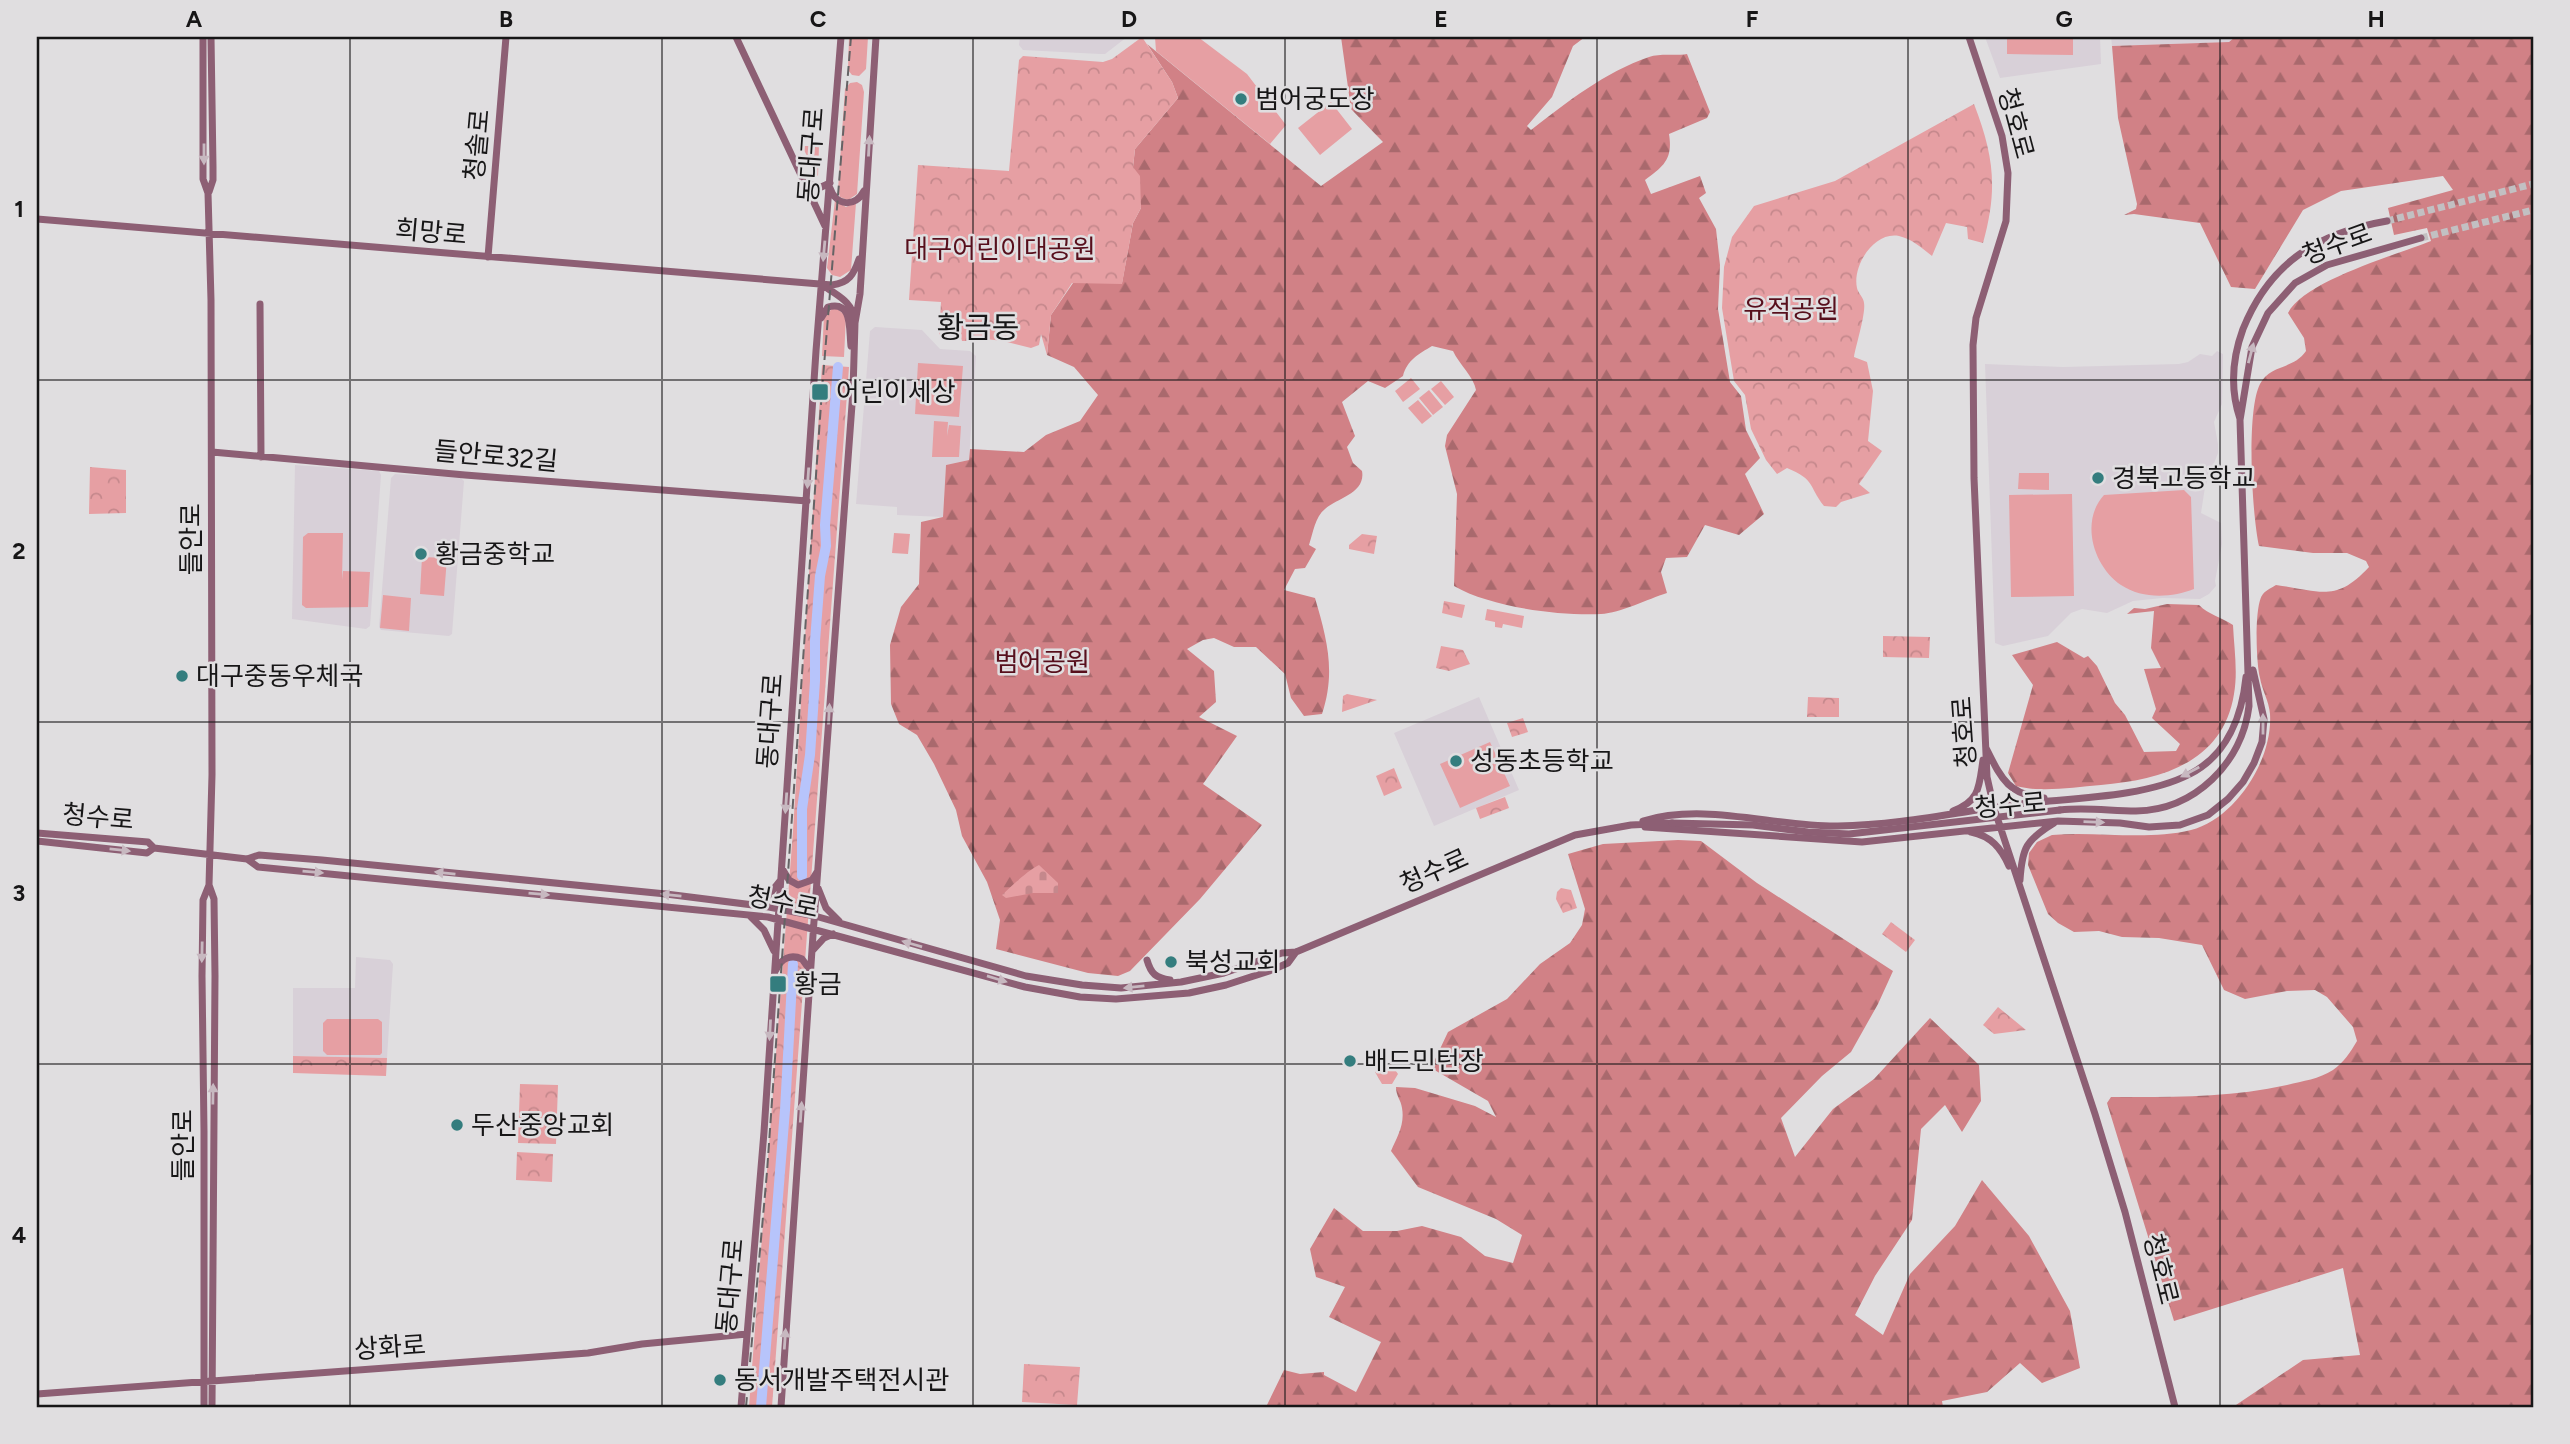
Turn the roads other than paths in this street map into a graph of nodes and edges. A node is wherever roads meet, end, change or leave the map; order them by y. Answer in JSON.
{"nodes":[{"id":1,"x":203,"y":37,"type":"edge"},
{"id":2,"x":211,"y":37,"type":"edge"},
{"id":3,"x":506,"y":37,"type":"edge"},
{"id":4,"x":736,"y":37,"type":"edge"},
{"id":5,"x":841,"y":37,"type":"edge"},
{"id":6,"x":876,"y":37,"type":"edge"},
{"id":7,"x":1969,"y":37,"type":"edge"},
{"id":8,"x":806,"y":182,"type":"junction"},
{"id":9,"x":866,"y":182,"type":"junction"},
{"id":10,"x":830,"y":185,"type":"junction"},
{"id":11,"x":208,"y":193,"type":"junction"},
{"id":12,"x":37,"y":219,"type":"edge"},
{"id":13,"x":2387,"y":220,"type":"tunnel mouth"},
{"id":14,"x":826,"y":228,"type":"junction"},
{"id":15,"x":210,"y":233,"type":"junction"},
{"id":16,"x":2421,"y":238,"type":"tunnel mouth"},
{"id":17,"x":861,"y":253,"type":"junction"},
{"id":18,"x":488,"y":257,"type":"junction"},
{"id":19,"x":821,"y":284,"type":"junction"},
{"id":20,"x":260,"y":304,"type":"dead end"},
{"id":21,"x":856,"y":323,"type":"junction"},
{"id":22,"x":818,"y":330,"type":"junction"},
{"id":23,"x":855,"y":356,"type":"junction"},
{"id":24,"x":2241,"y":420,"type":"junction"},
{"id":25,"x":212,"y":452,"type":"junction"},
{"id":26,"x":261,"y":457,"type":"junction"},
{"id":27,"x":807,"y":501,"type":"junction"},
{"id":28,"x":2249,"y":652,"type":"junction"},
{"id":29,"x":1984,"y":746,"type":"junction"},
{"id":30,"x":2055,"y":799,"type":"junction"},
{"id":31,"x":2037,"y":802,"type":"junction"},
{"id":32,"x":1994,"y":808,"type":"junction"},
{"id":33,"x":1939,"y":816,"type":"junction"},
{"id":34,"x":2058,"y":821,"type":"junction"},
{"id":35,"x":2035,"y":823,"type":"junction"},
{"id":36,"x":1631,"y":825,"type":"junction"},
{"id":37,"x":2001,"y":826,"type":"junction"},
{"id":38,"x":37,"y":833,"type":"edge"},
{"id":39,"x":1942,"y":833,"type":"junction"},
{"id":40,"x":37,"y":841,"type":"edge"},
{"id":41,"x":154,"y":848,"type":"junction"},
{"id":42,"x":209,"y":856,"type":"junction"},
{"id":43,"x":247,"y":859,"type":"junction"},
{"id":44,"x":783,"y":863,"type":"junction"},
{"id":45,"x":818,"y":867,"type":"junction"},
{"id":46,"x":780,"y":881,"type":"junction"},
{"id":47,"x":209,"y":884,"type":"junction"},
{"id":48,"x":817,"y":885,"type":"junction"},
{"id":49,"x":2020,"y":888,"type":"junction"},
{"id":50,"x":747,"y":904,"type":"junction"},
{"id":51,"x":779,"y":909,"type":"junction"},
{"id":52,"x":749,"y":916,"type":"junction"},
{"id":53,"x":815,"y":916,"type":"junction"},
{"id":54,"x":779,"y":919,"type":"junction"},
{"id":55,"x":846,"y":925,"type":"junction"},
{"id":56,"x":813,"y":928,"type":"junction"},
{"id":57,"x":833,"y":934,"type":"junction"},
{"id":58,"x":1296,"y":952,"type":"junction"},
{"id":59,"x":811,"y":954,"type":"junction"},
{"id":60,"x":775,"y":959,"type":"junction"},
{"id":61,"x":1147,"y":960,"type":"dead end"},
{"id":62,"x":775,"y":973,"type":"junction"},
{"id":63,"x":811,"y":975,"type":"junction"},
{"id":64,"x":1181,"y":982,"type":"junction"},
{"id":65,"x":747,"y":1334,"type":"junction"},
{"id":66,"x":208,"y":1382,"type":"junction"},
{"id":67,"x":37,"y":1394,"type":"edge"},
{"id":68,"x":204,"y":1407,"type":"edge"},
{"id":69,"x":212,"y":1407,"type":"edge"},
{"id":70,"x":741,"y":1407,"type":"edge"},
{"id":71,"x":781,"y":1407,"type":"edge"},
{"id":72,"x":2175,"y":1407,"type":"edge"}],
"edges":[{"from":1,"to":11,"type":"main road","name":"들안로","one_way":true},
{"from":2,"to":11,"type":"main road","name":"들안로"},
{"from":3,"to":18,"type":"main road","name":"청솔로"},
{"from":4,"to":8,"type":"main road"},
{"from":5,"to":10,"type":"main road","name":"동대구로"},
{"from":9,"to":6,"type":"main road","one_way":true},
{"from":7,"to":29,"type":"main road","name":"청호로"},
{"from":8,"to":10,"type":"main road"},
{"from":8,"to":14,"type":"main road"},
{"from":9,"to":10,"type":"main road"},
{"from":9,"to":17,"type":"main road"},
{"from":10,"to":14,"type":"main road","name":"동대구로"},
{"from":11,"to":15,"type":"main road","name":"들안로"},
{"from":12,"to":15,"type":"main road","name":"희망로"},
{"from":13,"to":24,"type":"main road","name":"청수로"},
{"from":14,"to":19,"type":"main road","name":"동대구로","one_way":true},
{"from":15,"to":18,"type":"main road","name":"희망로"},
{"from":15,"to":25,"type":"main road","name":"들안로"},
{"from":24,"to":16,"type":"main road","name":"청수로","one_way":true},
{"from":17,"to":19,"type":"main road"},
{"from":17,"to":21,"type":"main road"},
{"from":18,"to":19,"type":"main road","name":"희망로"},
{"from":19,"to":21,"type":"main road"},
{"from":19,"to":22,"type":"main road","name":"동대구로"},
{"from":20,"to":26,"type":"main road"},
{"from":21,"to":23,"type":"main road"},
{"from":22,"to":23,"type":"main road"},
{"from":22,"to":27,"type":"main road","name":"동대구로","one_way":true},
{"from":45,"to":23,"type":"main road","one_way":true},
{"from":24,"to":28,"type":"main road","name":"청수로"},
{"from":25,"to":26,"type":"main road","name":"들안로32길"},
{"from":25,"to":42,"type":"main road","name":"들안로"},
{"from":26,"to":27,"type":"main road","name":"들안로32길"},
{"from":27,"to":44,"type":"main road","name":"동대구로","one_way":true},
{"from":28,"to":30,"type":"main road","name":"청수로","one_way":true},
{"from":34,"to":28,"type":"main road","name":"청수로","one_way":true},
{"from":28,"to":36,"type":"main road","name":"청수로","bridge":true},
{"from":29,"to":30,"type":"main road"},
{"from":29,"to":32,"type":"main road","name":"청호로"},
{"from":29,"to":33,"type":"main road"},
{"from":30,"to":31,"type":"main road","name":"청수로"},
{"from":31,"to":32,"type":"main road","name":"청수로"},
{"from":31,"to":35,"type":"main road"},
{"from":32,"to":33,"type":"main road","name":"청수로"},
{"from":32,"to":37,"type":"main road","name":"청호로"},
{"from":33,"to":36,"type":"main road","name":"청수로"},
{"from":33,"to":39,"type":"main road"},
{"from":34,"to":35,"type":"main road","name":"청수로"},
{"from":34,"to":49,"type":"main road"},
{"from":35,"to":37,"type":"main road","name":"청수로"},
{"from":36,"to":39,"type":"main road","name":"청수로"},
{"from":36,"to":58,"type":"main road","name":"청수로"},
{"from":37,"to":39,"type":"main road","name":"청수로"},
{"from":37,"to":49,"type":"main road","name":"청호로"},
{"from":38,"to":41,"type":"main road","name":"청수로"},
{"from":39,"to":49,"type":"main road"},
{"from":40,"to":41,"type":"main road","name":"청수로","one_way":true},
{"from":41,"to":42,"type":"main road","name":"청수로"},
{"from":42,"to":43,"type":"main road","name":"청수로"},
{"from":42,"to":47,"type":"main road","name":"들안로"},
{"from":50,"to":43,"type":"main road","name":"청수로","one_way":true},
{"from":43,"to":52,"type":"main road","name":"청수로","one_way":true},
{"from":44,"to":45,"type":"main road"},
{"from":44,"to":46,"type":"main road","name":"동대구로"},
{"from":45,"to":48,"type":"main road"},
{"from":46,"to":50,"type":"main road"},
{"from":46,"to":51,"type":"main road","name":"동대구로"},
{"from":66,"to":47,"type":"main road","name":"들안로","one_way":true},
{"from":47,"to":66,"type":"main road","name":"들안로","one_way":true},
{"from":48,"to":53,"type":"main road"},
{"from":48,"to":55,"type":"main road"},
{"from":49,"to":72,"type":"main road","name":"청호로"},
{"from":50,"to":51,"type":"main road","name":"청수로"},
{"from":51,"to":53,"type":"main road","name":"청수로"},
{"from":51,"to":54,"type":"main road","name":"동대구로"},
{"from":52,"to":54,"type":"main road","name":"청수로"},
{"from":52,"to":60,"type":"main road"},
{"from":53,"to":55,"type":"main road","name":"청수로"},
{"from":53,"to":56,"type":"main road"},
{"from":54,"to":56,"type":"main road","name":"청수로"},
{"from":54,"to":60,"type":"main road","name":"동대구로"},
{"from":64,"to":55,"type":"main road","name":"청수로","one_way":true},
{"from":56,"to":57,"type":"main road","name":"청수로"},
{"from":56,"to":59,"type":"main road"},
{"from":57,"to":58,"type":"main road","name":"청수로","one_way":true},
{"from":57,"to":59,"type":"main road"},
{"from":58,"to":64,"type":"main road","name":"청수로"},
{"from":59,"to":63,"type":"main road"},
{"from":60,"to":62,"type":"main road","name":"동대구로"},
{"from":61,"to":64,"type":"main road"},
{"from":62,"to":63,"type":"main road"},
{"from":62,"to":65,"type":"main road","name":"동대구로","one_way":true},
{"from":71,"to":63,"type":"main road","one_way":true},
{"from":65,"to":66,"type":"main road","name":"상화로"},
{"from":65,"to":70,"type":"main road","name":"동대구로"},
{"from":66,"to":67,"type":"main road","name":"상화로"},
{"from":66,"to":68,"type":"main road","name":"들안로"},
{"from":66,"to":69,"type":"main road","name":"들안로"}]}
